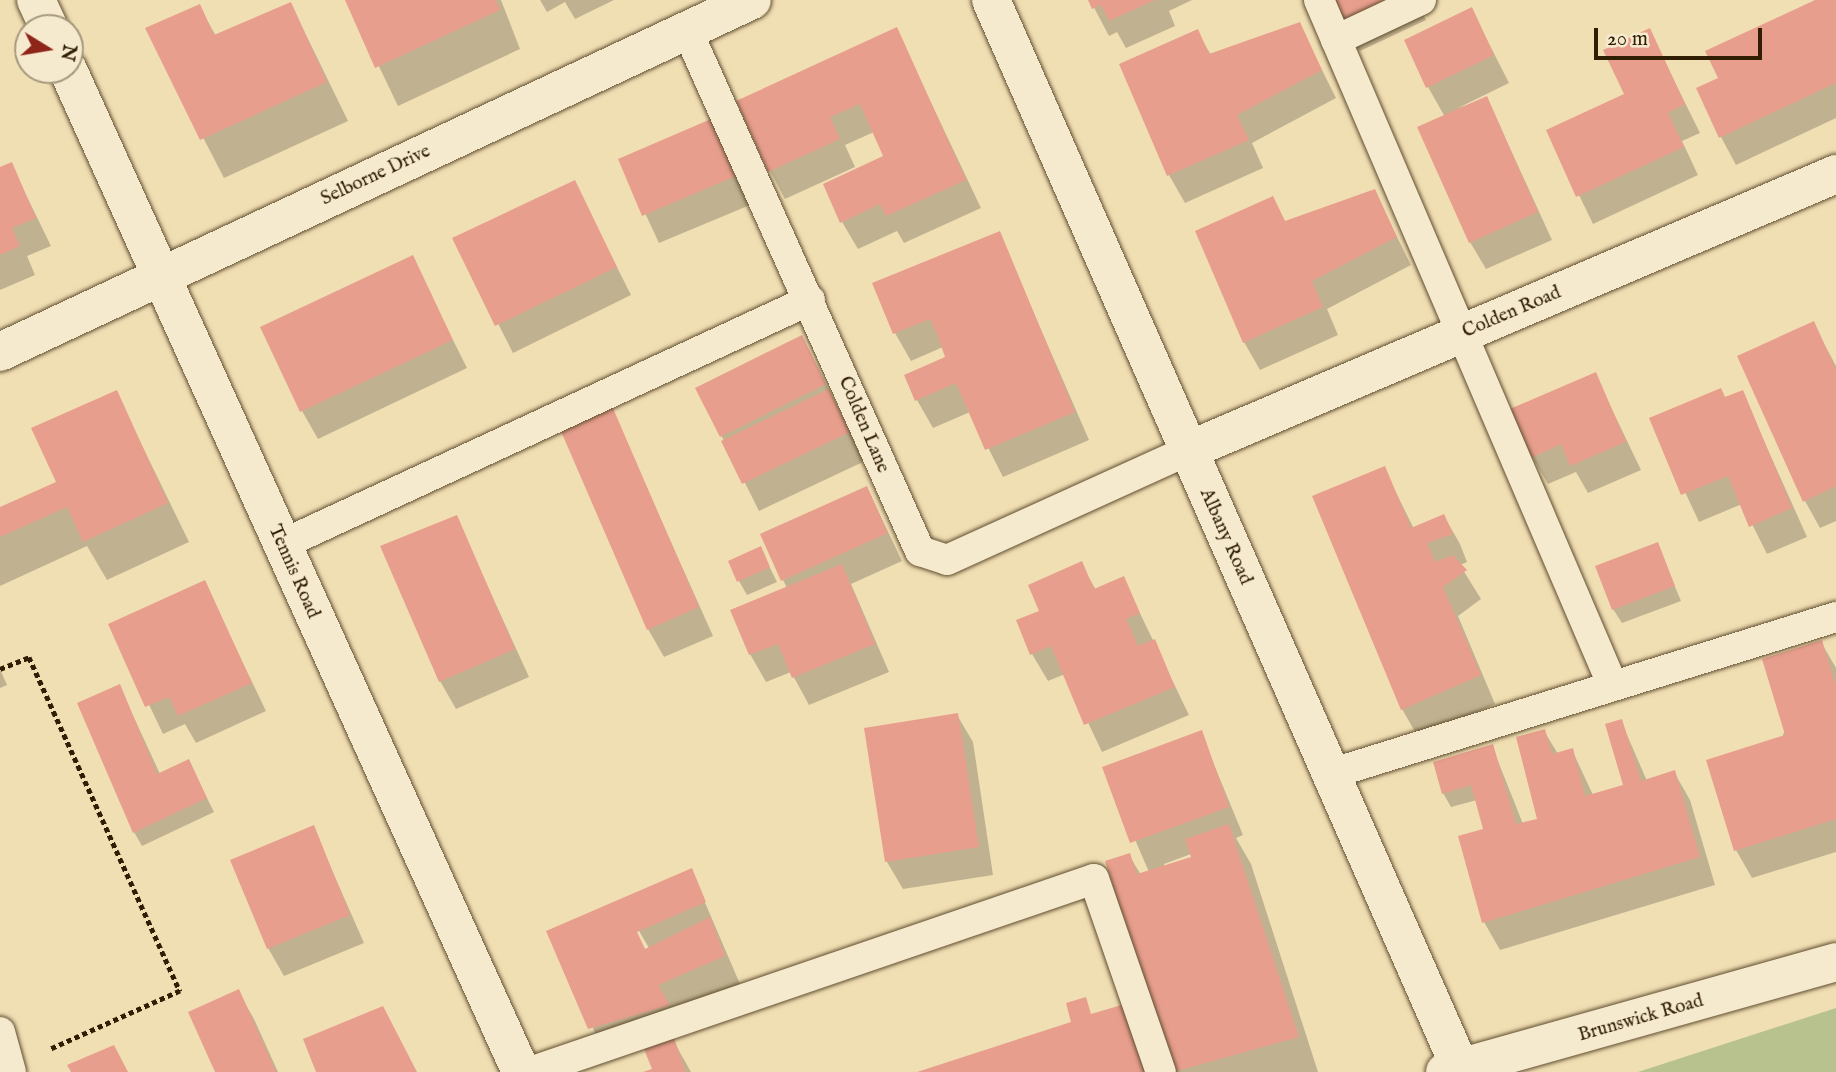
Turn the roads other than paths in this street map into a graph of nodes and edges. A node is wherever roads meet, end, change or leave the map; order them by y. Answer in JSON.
{"nodes":[{"id":1,"x":752,"y":0,"type":"edge"},
{"id":2,"x":991,"y":0,"type":"edge"},
{"id":3,"x":1319,"y":0,"type":"edge"},
{"id":4,"x":1421,"y":0,"type":"edge"},
{"id":5,"x":687,"y":30,"type":"junction"},
{"id":6,"x":1336,"y":40,"type":"junction"},
{"id":7,"x":74,"y":84,"type":"edge"},
{"id":8,"x":1836,"y":174,"type":"edge"},
{"id":9,"x":162,"y":276,"type":"junction"},
{"id":10,"x":810,"y":300,"type":"junction"},
{"id":11,"x":1463,"y":334,"type":"junction"},
{"id":12,"x":0,"y":352,"type":"edge"},
{"id":13,"x":1187,"y":451,"type":"junction"},
{"id":14,"x":281,"y":545,"type":"junction"},
{"id":15,"x":1836,"y":617,"type":"edge"},
{"id":16,"x":1612,"y":684,"type":"junction"},
{"id":17,"x":1330,"y":774,"type":"junction"},
{"id":18,"x":1836,"y":961,"type":"edge"},
{"id":19,"x":0,"y":1032,"type":"edge"},
{"id":20,"x":10,"y":1070,"type":"edge"},
{"id":21,"x":1456,"y":1071,"type":"edge"},
{"id":22,"x":521,"y":1072,"type":"edge"},
{"id":23,"x":530,"y":1072,"type":"edge"},
{"id":24,"x":1161,"y":1072,"type":"edge"}],
"edges":[{"from":1,"to":5,"type":"street","name":"Selborne Drive"},
{"from":2,"to":13,"type":"street","name":"Albany Road"},
{"from":3,"to":6,"type":"lane"},
{"from":4,"to":6,"type":"lane"},
{"from":5,"to":9,"type":"street","name":"Selborne Drive"},
{"from":5,"to":10,"type":"lane","name":"Colden Lane"},
{"from":6,"to":11,"type":"lane"},
{"from":7,"to":9,"type":"street","name":"Tennis Road"},
{"from":8,"to":11,"type":"street","name":"Colden Road"},
{"from":9,"to":12,"type":"street","name":"Selborne Drive"},
{"from":9,"to":14,"type":"street","name":"Tennis Road"},
{"from":10,"to":13,"type":"lane","name":"Colden Lane"},
{"from":10,"to":14,"type":"lane"},
{"from":11,"to":13,"type":"street","name":"Colden Road"},
{"from":11,"to":16,"type":"lane"},
{"from":13,"to":17,"type":"street","name":"Albany Road"},
{"from":14,"to":22,"type":"street","name":"Tennis Road"},
{"from":15,"to":16,"type":"lane"},
{"from":16,"to":17,"type":"lane"},
{"from":17,"to":21,"type":"street","name":"Albany Road"},
{"from":18,"to":21,"type":"street","name":"Brunswick Road"},
{"from":19,"to":20,"type":"lane"},
{"from":23,"to":24,"type":"lane"}]}
